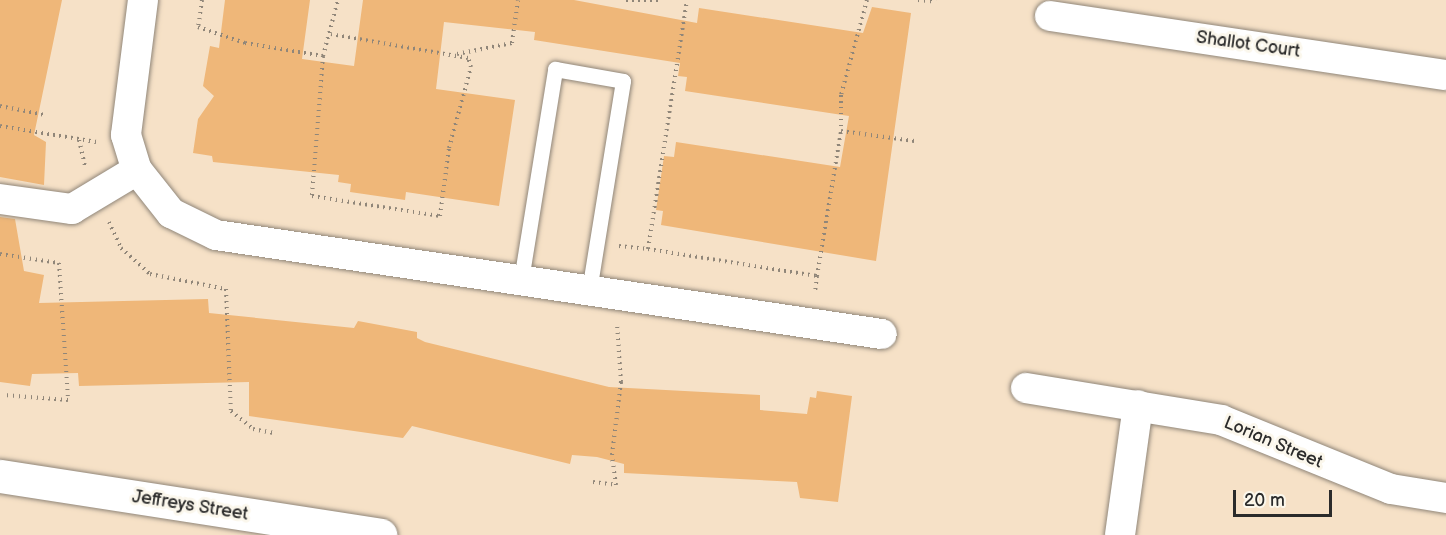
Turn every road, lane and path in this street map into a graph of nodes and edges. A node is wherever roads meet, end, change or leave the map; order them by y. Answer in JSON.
{"nodes":[{"id":1,"x":143,"y":0,"type":"edge"},
{"id":2,"x":202,"y":0,"type":"edge"},
{"id":3,"x":338,"y":0,"type":"edge"},
{"id":4,"x":518,"y":0,"type":"edge"},
{"id":5,"x":626,"y":0,"type":"edge"},
{"id":6,"x":662,"y":0,"type":"edge"},
{"id":7,"x":687,"y":0,"type":"edge"},
{"id":8,"x":867,"y":0,"type":"edge"},
{"id":9,"x":918,"y":0,"type":"edge"},
{"id":10,"x":936,"y":2,"type":"dead end"},
{"id":11,"x":1050,"y":16,"type":"dead end"},
{"id":12,"x":331,"y":34,"type":"junction"},
{"id":13,"x":456,"y":54,"type":"junction"},
{"id":14,"x":324,"y":56,"type":"junction"},
{"id":15,"x":1446,"y":75,"type":"edge"},
{"id":16,"x":0,"y":106,"type":"edge"},
{"id":17,"x":45,"y":115,"type":"dead end"},
{"id":18,"x":0,"y":126,"type":"edge"},
{"id":19,"x":841,"y":131,"type":"junction"},
{"id":20,"x":914,"y":141,"type":"dead end"},
{"id":21,"x":133,"y":158,"type":"junction"},
{"id":22,"x":95,"y":195,"type":"junction"},
{"id":23,"x":0,"y":199,"type":"edge"},
{"id":24,"x":596,"y":244,"type":"junction"},
{"id":25,"x":648,"y":249,"type":"junction"},
{"id":26,"x":0,"y":254,"type":"edge"},
{"id":27,"x":817,"y":276,"type":"junction"},
{"id":28,"x":521,"y":280,"type":"junction"},
{"id":29,"x":590,"y":290,"type":"junction"},
{"id":30,"x":622,"y":295,"type":"junction"},
{"id":31,"x":812,"y":323,"type":"junction"},
{"id":32,"x":882,"y":334,"type":"dead end"},
{"id":33,"x":1026,"y":388,"type":"dead end"},
{"id":34,"x":4,"y":395,"type":"dead end"},
{"id":35,"x":1138,"y":405,"type":"junction"},
{"id":36,"x":274,"y":433,"type":"dead end"},
{"id":37,"x":0,"y":476,"type":"edge"},
{"id":38,"x":592,"y":482,"type":"dead end"},
{"id":39,"x":1446,"y":498,"type":"edge"},
{"id":40,"x":380,"y":535,"type":"edge"},
{"id":41,"x":1120,"y":535,"type":"edge"}],
"edges":[{"from":1,"to":21,"type":"street"},
{"from":2,"to":14,"type":"path"},
{"from":3,"to":12,"type":"path"},
{"from":4,"to":13,"type":"path"},
{"from":5,"to":6,"type":"path"},
{"from":7,"to":25,"type":"path"},
{"from":8,"to":19,"type":"path"},
{"from":9,"to":10,"type":"path"},
{"from":11,"to":15,"type":"street","name":"Shallot Court"},
{"from":12,"to":13,"type":"path"},
{"from":12,"to":14,"type":"path"},
{"from":13,"to":14,"type":"path"},
{"from":16,"to":17,"type":"path"},
{"from":18,"to":21,"type":"path"},
{"from":19,"to":20,"type":"path"},
{"from":19,"to":27,"type":"path"},
{"from":21,"to":22,"type":"street"},
{"from":21,"to":28,"type":"street"},
{"from":22,"to":23,"type":"street"},
{"from":22,"to":36,"type":"path"},
{"from":24,"to":25,"type":"path"},
{"from":24,"to":28,"type":"lane"},
{"from":24,"to":29,"type":"lane"},
{"from":25,"to":27,"type":"path"},
{"from":26,"to":34,"type":"path"},
{"from":27,"to":31,"type":"path"},
{"from":28,"to":29,"type":"street"},
{"from":29,"to":30,"type":"street"},
{"from":30,"to":31,"type":"street"},
{"from":30,"to":38,"type":"path"},
{"from":31,"to":32,"type":"street"},
{"from":33,"to":35,"type":"street","name":"Lorian Street"},
{"from":35,"to":39,"type":"street","name":"Lorian Street"},
{"from":35,"to":41,"type":"street"},
{"from":37,"to":40,"type":"street","name":"Jeffreys Street"}]}
